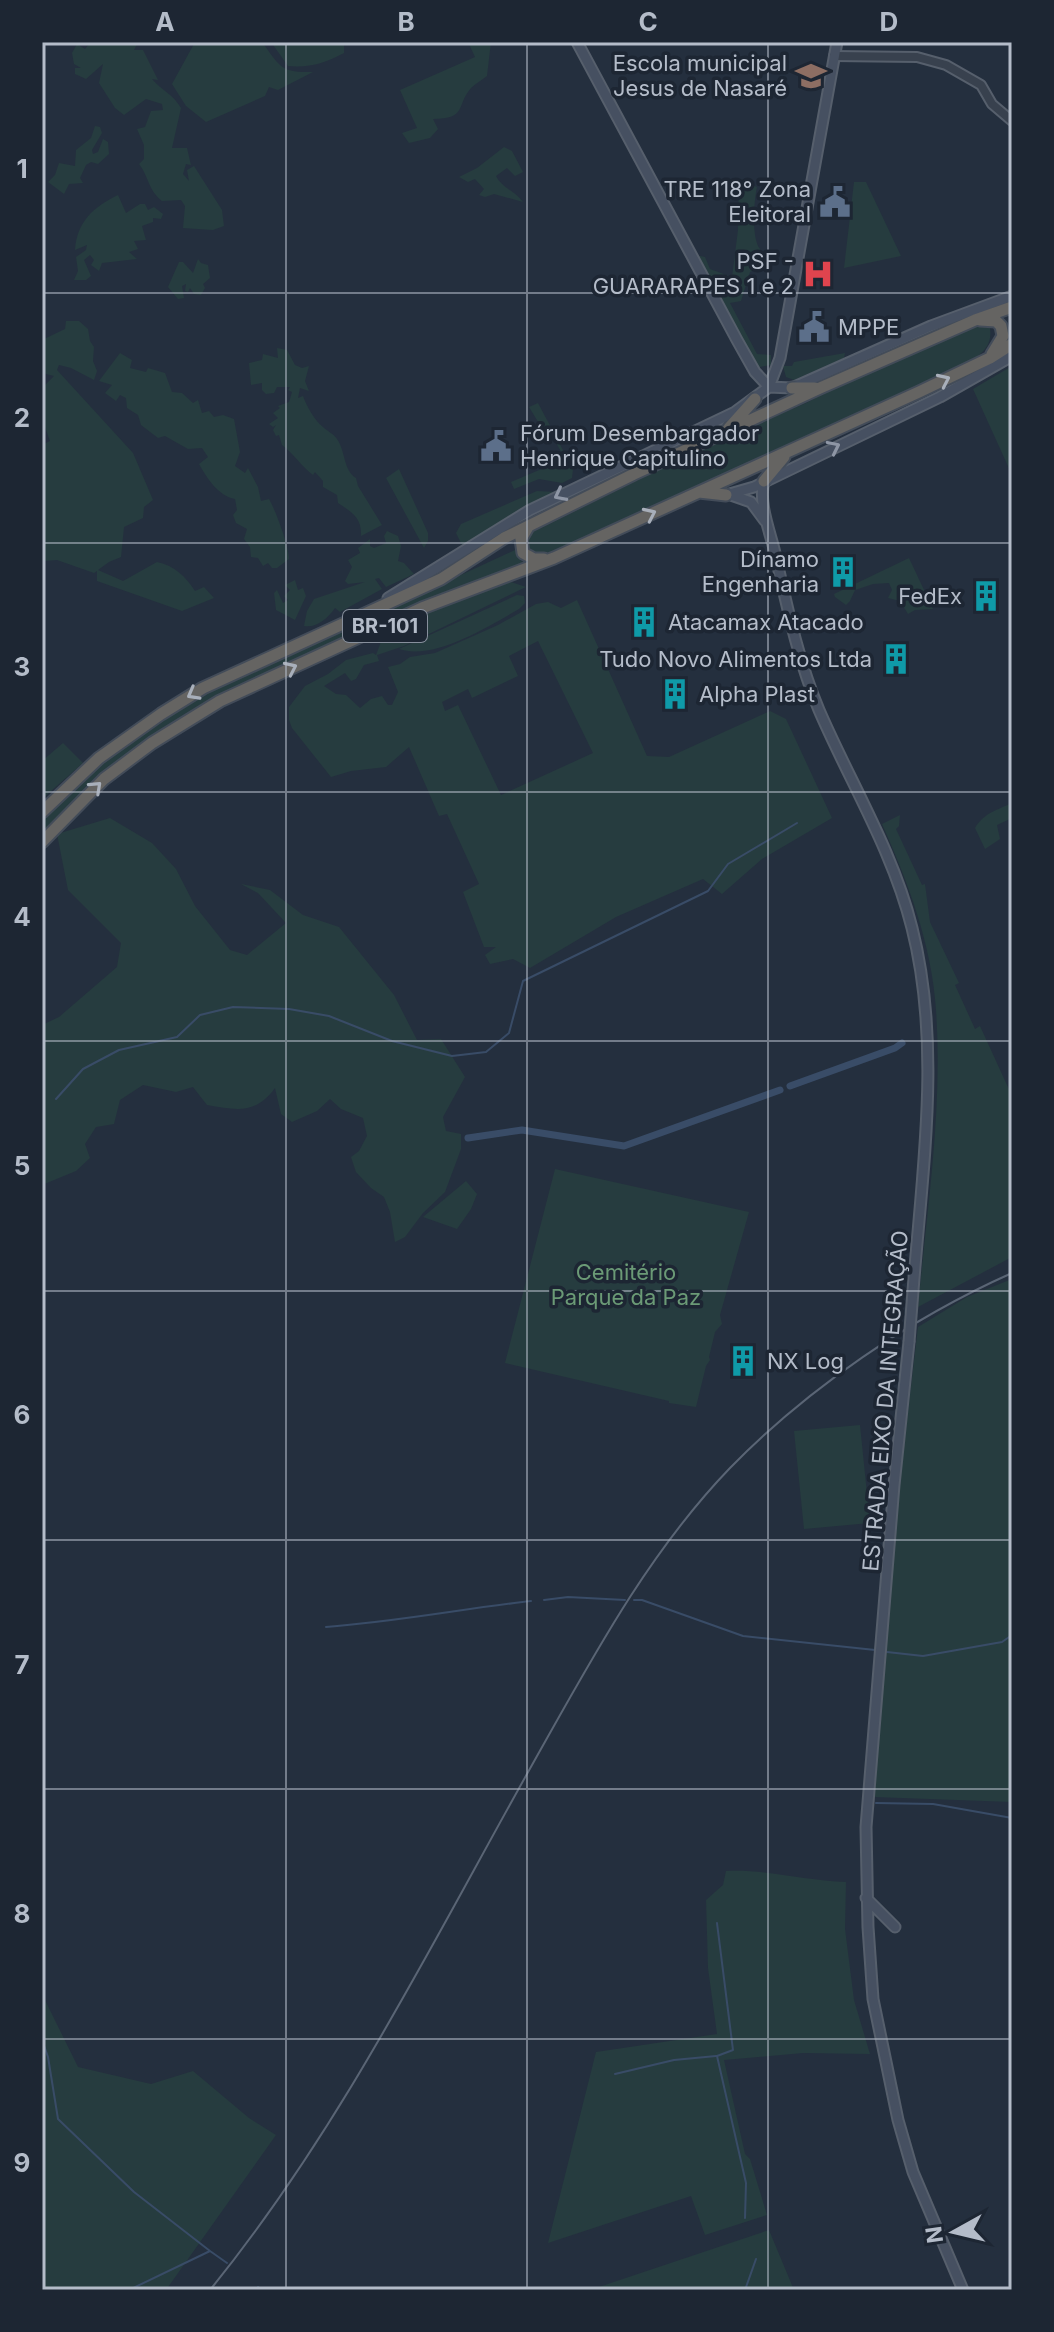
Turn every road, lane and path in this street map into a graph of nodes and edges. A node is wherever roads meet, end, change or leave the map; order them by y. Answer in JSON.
{"nodes":[{"id":1,"x":577,"y":42,"type":"edge"},
{"id":2,"x":837,"y":42,"type":"edge"},
{"id":3,"x":834,"y":56,"type":"junction"},
{"id":4,"x":1012,"y":121,"type":"edge"},
{"id":5,"x":1012,"y":296,"type":"edge"},
{"id":6,"x":1012,"y":307,"type":"edge"},
{"id":7,"x":975,"y":320,"type":"junction"},
{"id":8,"x":1012,"y":344,"type":"edge"},
{"id":9,"x":1012,"y":356,"type":"edge"},
{"id":10,"x":990,"y":358,"type":"junction"},
{"id":11,"x":779,"y":359,"type":"junction"},
{"id":12,"x":755,"y":372,"type":"junction"},
{"id":13,"x":769,"y":387,"type":"junction"},
{"id":14,"x":792,"y":388,"type":"junction"},
{"id":15,"x":820,"y":388,"type":"junction"},
{"id":16,"x":755,"y":399,"type":"junction"},
{"id":17,"x":721,"y":435,"type":"junction"},
{"id":18,"x":792,"y":450,"type":"junction"},
{"id":19,"x":764,"y":481,"type":"junction"},
{"id":20,"x":699,"y":492,"type":"junction"},
{"id":21,"x":726,"y":495,"type":"junction"},
{"id":22,"x":531,"y":524,"type":"junction"},
{"id":23,"x":769,"y":527,"type":"junction"},
{"id":24,"x":554,"y":558,"type":"junction"},
{"id":25,"x":366,"y":614,"type":"junction"},
{"id":26,"x":42,"y":812,"type":"edge"},
{"id":27,"x":42,"y":842,"type":"edge"},
{"id":28,"x":866,"y":1898,"type":"junction"},
{"id":29,"x":895,"y":1927,"type":"dead end"},
{"id":30,"x":963,"y":2290,"type":"edge"}],
"edges":[{"from":1,"to":12,"type":"main road"},
{"from":2,"to":3,"type":"main road"},
{"from":3,"to":4,"type":"street"},
{"from":3,"to":11,"type":"main road"},
{"from":5,"to":14,"type":"main road"},
{"from":6,"to":7,"type":"highway","number":"BR-101"},
{"from":7,"to":10,"type":"highway"},
{"from":7,"to":15,"type":"highway","number":"BR-101"},
{"from":8,"to":10,"type":"highway","number":"BR-101"},
{"from":19,"to":9,"type":"main road","one_way":true},
{"from":18,"to":10,"type":"highway","number":"BR-101","one_way":true},
{"from":11,"to":13,"type":"main road"},
{"from":11,"to":14,"type":"main road"},
{"from":12,"to":13,"type":"main road"},
{"from":12,"to":16,"type":"main road"},
{"from":13,"to":14,"type":"main road"},
{"from":13,"to":16,"type":"main road"},
{"from":14,"to":15,"type":"highway"},
{"from":15,"to":17,"type":"highway","number":"BR-101"},
{"from":16,"to":17,"type":"highway"},
{"from":16,"to":25,"type":"main road","one_way":true},
{"from":17,"to":22,"type":"highway","number":"BR-101"},
{"from":18,"to":19,"type":"highway"},
{"from":18,"to":20,"type":"highway","number":"BR-101"},
{"from":19,"to":21,"type":"main road"},
{"from":19,"to":23,"type":"main road","name":"ESTRADA EIXO DA INTEGRAÇÃO"},
{"from":20,"to":21,"type":"highway"},
{"from":24,"to":20,"type":"highway","number":"BR-101","one_way":true},
{"from":21,"to":23,"type":"main road","name":"ESTRADA EIXO DA INTEGRAÇÃO"},
{"from":22,"to":24,"type":"highway"},
{"from":22,"to":25,"type":"highway","number":"BR-101"},
{"from":23,"to":28,"type":"main road","name":"ESTRADA EIXO DA INTEGRAÇÃO","bridge":true},
{"from":27,"to":24,"type":"highway","number":"BR-101","one_way":true},
{"from":25,"to":26,"type":"highway","number":"BR-101","one_way":true},
{"from":28,"to":29,"type":"main road"},
{"from":28,"to":30,"type":"main road","name":"ESTRADA EIXO DA INTEGRAÇÃO"}]}
